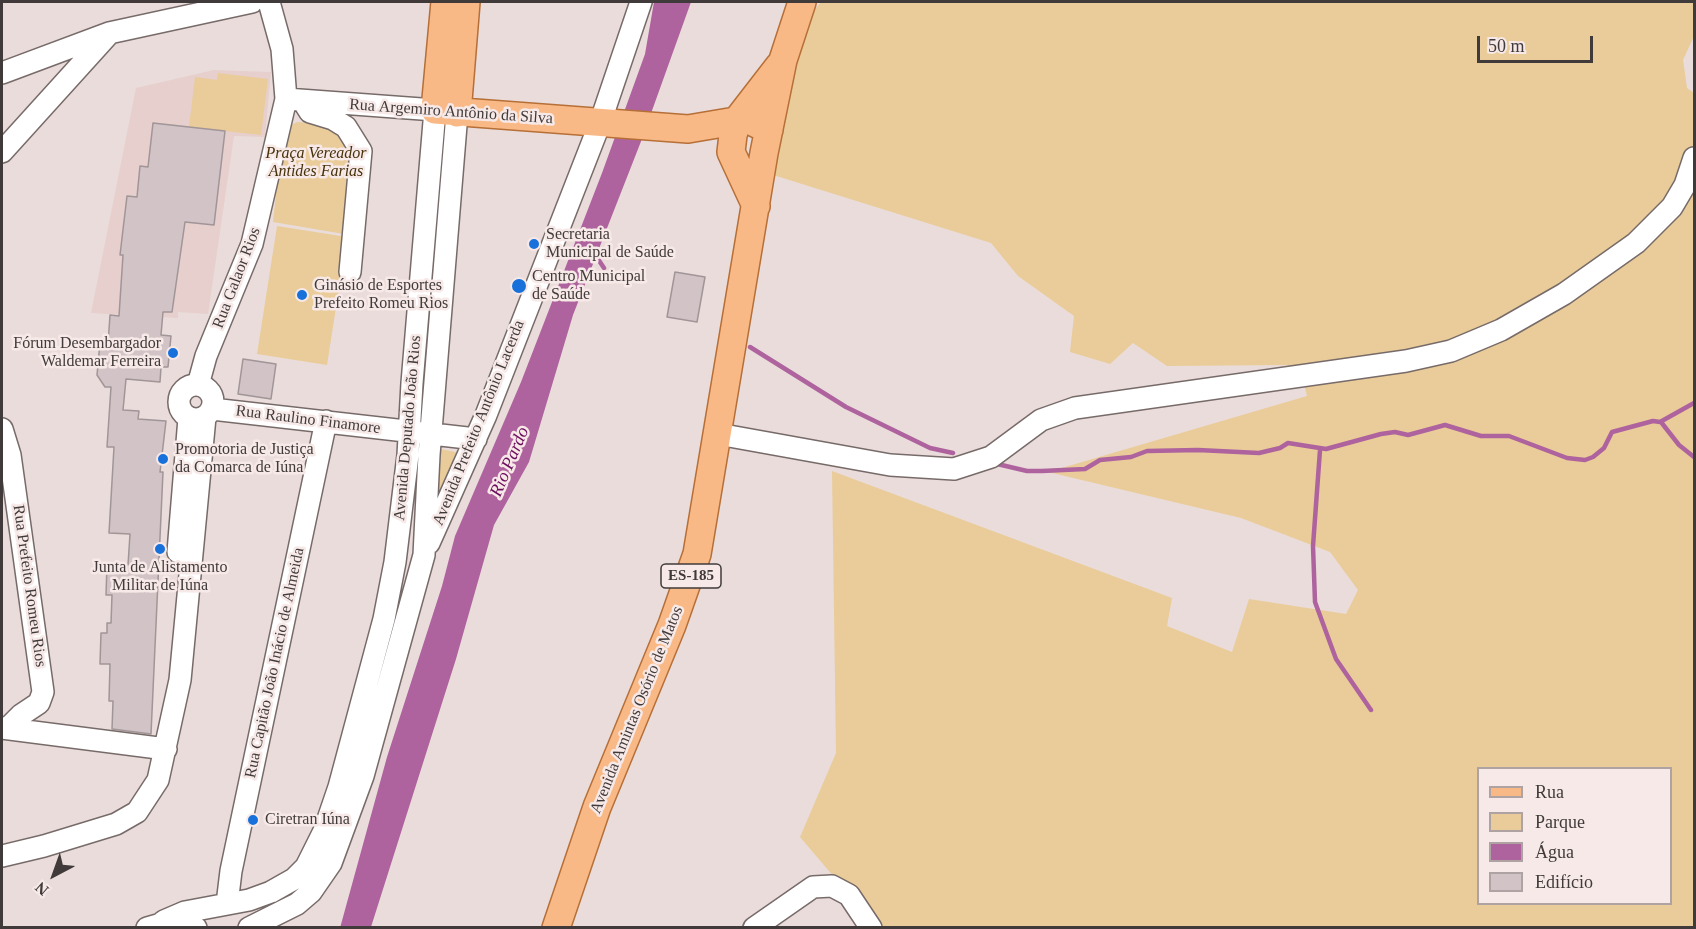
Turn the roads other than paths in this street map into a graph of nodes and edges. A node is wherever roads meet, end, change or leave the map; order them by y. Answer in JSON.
{"nodes":[{"id":1,"x":252,"y":2,"type":"edge"},
{"id":2,"x":269,"y":2,"type":"edge"},
{"id":3,"x":445,"y":2,"type":"edge"},
{"id":4,"x":466,"y":2,"type":"edge"},
{"id":5,"x":641,"y":2,"type":"edge"},
{"id":6,"x":802,"y":2,"type":"edge"},
{"id":7,"x":109,"y":33,"type":"junction"},
{"id":8,"x":783,"y":60,"type":"junction"},
{"id":9,"x":2,"y":74,"type":"edge"},
{"id":10,"x":294,"y":100,"type":"junction"},
{"id":11,"x":446,"y":111,"type":"junction"},
{"id":12,"x":738,"y":119,"type":"junction"},
{"id":13,"x":608,"y":124,"type":"junction"},
{"id":14,"x":685,"y":129,"type":"junction"},
{"id":15,"x":766,"y":142,"type":"junction"},
{"id":16,"x":2,"y":152,"type":"edge"},
{"id":17,"x":731,"y":152,"type":"junction"},
{"id":18,"x":1695,"y":158,"type":"edge"},
{"id":19,"x":756,"y":206,"type":"junction"},
{"id":20,"x":350,"y":273,"type":"dead end"},
{"id":21,"x":198,"y":385,"type":"junction"},
{"id":22,"x":202,"y":415,"type":"junction"},
{"id":23,"x":326,"y":422,"type":"junction"},
{"id":24,"x":2,"y":429,"type":"edge"},
{"id":25,"x":409,"y":432,"type":"junction"},
{"id":26,"x":431,"y":433,"type":"junction"},
{"id":27,"x":718,"y":434,"type":"junction"},
{"id":28,"x":476,"y":439,"type":"junction"},
{"id":29,"x":424,"y":555,"type":"junction"},
{"id":30,"x":5,"y":728,"type":"edge"},
{"id":31,"x":166,"y":749,"type":"junction"},
{"id":32,"x":2,"y":856,"type":"edge"},
{"id":33,"x":227,"y":904,"type":"junction"},
{"id":34,"x":286,"y":909,"type":"junction"},
{"id":35,"x":155,"y":924,"type":"edge"},
{"id":36,"x":196,"y":927,"type":"edge"},
{"id":37,"x":249,"y":927,"type":"edge"},
{"id":38,"x":273,"y":927,"type":"edge"},
{"id":39,"x":556,"y":927,"type":"edge"},
{"id":40,"x":754,"y":927,"type":"edge"},
{"id":41,"x":871,"y":927,"type":"edge"}],
"edges":[{"from":1,"to":7,"type":"street"},
{"from":2,"to":10,"type":"street","name":"Rua Galaor Rios"},
{"from":3,"to":11,"type":"main road","name":"Avenida Deputado João Rios"},
{"from":4,"to":11,"type":"main road","name":"Avenida Deputado João Rios"},
{"from":5,"to":13,"type":"street","name":"Avenida Prefeito Antônio Lacerda"},
{"from":6,"to":8,"type":"main road","number":"ES-185"},
{"from":7,"to":9,"type":"street"},
{"from":7,"to":16,"type":"street"},
{"from":8,"to":12,"type":"main road"},
{"from":8,"to":15,"type":"main road","number":"ES-185"},
{"from":10,"to":11,"type":"street","name":"Rua Argemiro Antônio da Silva"},
{"from":10,"to":20,"type":"street"},
{"from":10,"to":21,"type":"street","name":"Rua Galaor Rios"},
{"from":11,"to":13,"type":"main road","name":"Rua Argemiro Antônio da Silva"},
{"from":11,"to":25,"type":"street","name":"Avenida Deputado João Rios"},
{"from":11,"to":26,"type":"street","name":"Avenida Deputado João Rios"},
{"from":12,"to":14,"type":"main road"},
{"from":12,"to":15,"type":"main road"},
{"from":12,"to":17,"type":"main road"},
{"from":13,"to":14,"type":"main road","name":"Rua Argemiro Antônio da Silva"},
{"from":13,"to":28,"type":"street","name":"Avenida Prefeito Antônio Lacerda"},
{"from":14,"to":17,"type":"main road"},
{"from":15,"to":17,"type":"main road"},
{"from":15,"to":19,"type":"main road","number":"ES-185"},
{"from":17,"to":19,"type":"main road"},
{"from":18,"to":27,"type":"street"},
{"from":19,"to":27,"type":"main road","name":"Avenida Amintas Osório de Matos","number":"ES-185"},
{"from":21,"to":22,"type":"street"},
{"from":21,"to":22,"type":"street"},
{"from":22,"to":23,"type":"street","name":"Rua Raulino Finamore"},
{"from":22,"to":31,"type":"street"},
{"from":23,"to":25,"type":"street","name":"Rua Raulino Finamore"},
{"from":23,"to":33,"type":"street","name":"Rua Capitão João Inácio de Almeida"},
{"from":24,"to":30,"type":"street","name":"Rua Prefeito Romeu Rios"},
{"from":25,"to":26,"type":"street","name":"Rua Raulino Finamore"},
{"from":25,"to":33,"type":"street","name":"Avenida Deputado João Rios"},
{"from":26,"to":28,"type":"street","name":"Rua Raulino Finamore"},
{"from":26,"to":29,"type":"street","name":"Avenida Deputado João Rios"},
{"from":27,"to":39,"type":"main road","name":"Avenida Amintas Osório de Matos","number":"ES-185"},
{"from":28,"to":29,"type":"street","name":"Avenida Prefeito Antônio Lacerda"},
{"from":29,"to":34,"type":"street","name":"Avenida Deputado João Rios"},
{"from":30,"to":31,"type":"street"},
{"from":31,"to":32,"type":"street"},
{"from":33,"to":35,"type":"street","name":"Avenida Deputado João Rios"},
{"from":34,"to":37,"type":"street","name":"Avenida Deputado João Rios"},
{"from":34,"to":38,"type":"street"},
{"from":35,"to":36,"type":"street"},
{"from":40,"to":41,"type":"street"}]}
